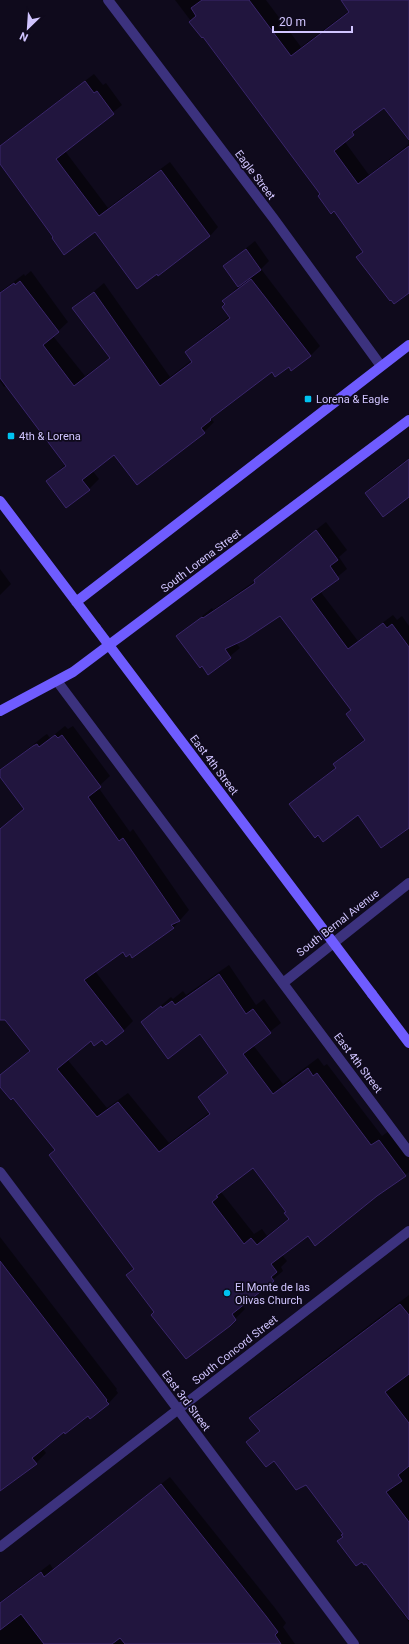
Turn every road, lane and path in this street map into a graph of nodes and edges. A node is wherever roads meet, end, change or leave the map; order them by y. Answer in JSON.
{"nodes":[{"id":1,"x":108,"y":0,"type":"edge"},
{"id":2,"x":409,"y":345,"type":"edge"},
{"id":3,"x":381,"y":366,"type":"junction"},
{"id":4,"x":409,"y":420,"type":"edge"},
{"id":5,"x":0,"y":501,"type":"edge"},
{"id":6,"x":76,"y":602,"type":"junction"},
{"id":7,"x":57,"y":681,"type":"junction"},
{"id":8,"x":0,"y":711,"type":"edge"},
{"id":9,"x":409,"y":883,"type":"edge"},
{"id":10,"x":283,"y":983,"type":"junction"},
{"id":11,"x":409,"y":1043,"type":"edge"},
{"id":12,"x":409,"y":1152,"type":"edge"},
{"id":13,"x":0,"y":1172,"type":"edge"},
{"id":14,"x":409,"y":1231,"type":"edge"},
{"id":15,"x":177,"y":1409,"type":"junction"},
{"id":16,"x":0,"y":1547,"type":"edge"},
{"id":17,"x":354,"y":1644,"type":"edge"}],
"edges":[{"from":1,"to":3,"type":"street","name":"Eagle Street"},
{"from":2,"to":3,"type":"main road"},
{"from":3,"to":6,"type":"main road"},
{"from":4,"to":7,"type":"main road","name":"South Lorena Street"},
{"from":5,"to":6,"type":"main road","name":"East 4th Street"},
{"from":6,"to":11,"type":"main road","name":"East 4th Street","bridge":true},
{"from":7,"to":8,"type":"main road","name":"South Lorena Street"},
{"from":7,"to":10,"type":"street","name":"East 4th Street"},
{"from":9,"to":10,"type":"street","name":"South Bernal Avenue"},
{"from":10,"to":12,"type":"street","name":"East 4th Street"},
{"from":13,"to":15,"type":"street","name":"East 3rd Street"},
{"from":14,"to":15,"type":"street","name":"South Concord Street"},
{"from":15,"to":16,"type":"street","name":"South Concord Street"},
{"from":15,"to":17,"type":"street","name":"East 3rd Street"}]}
